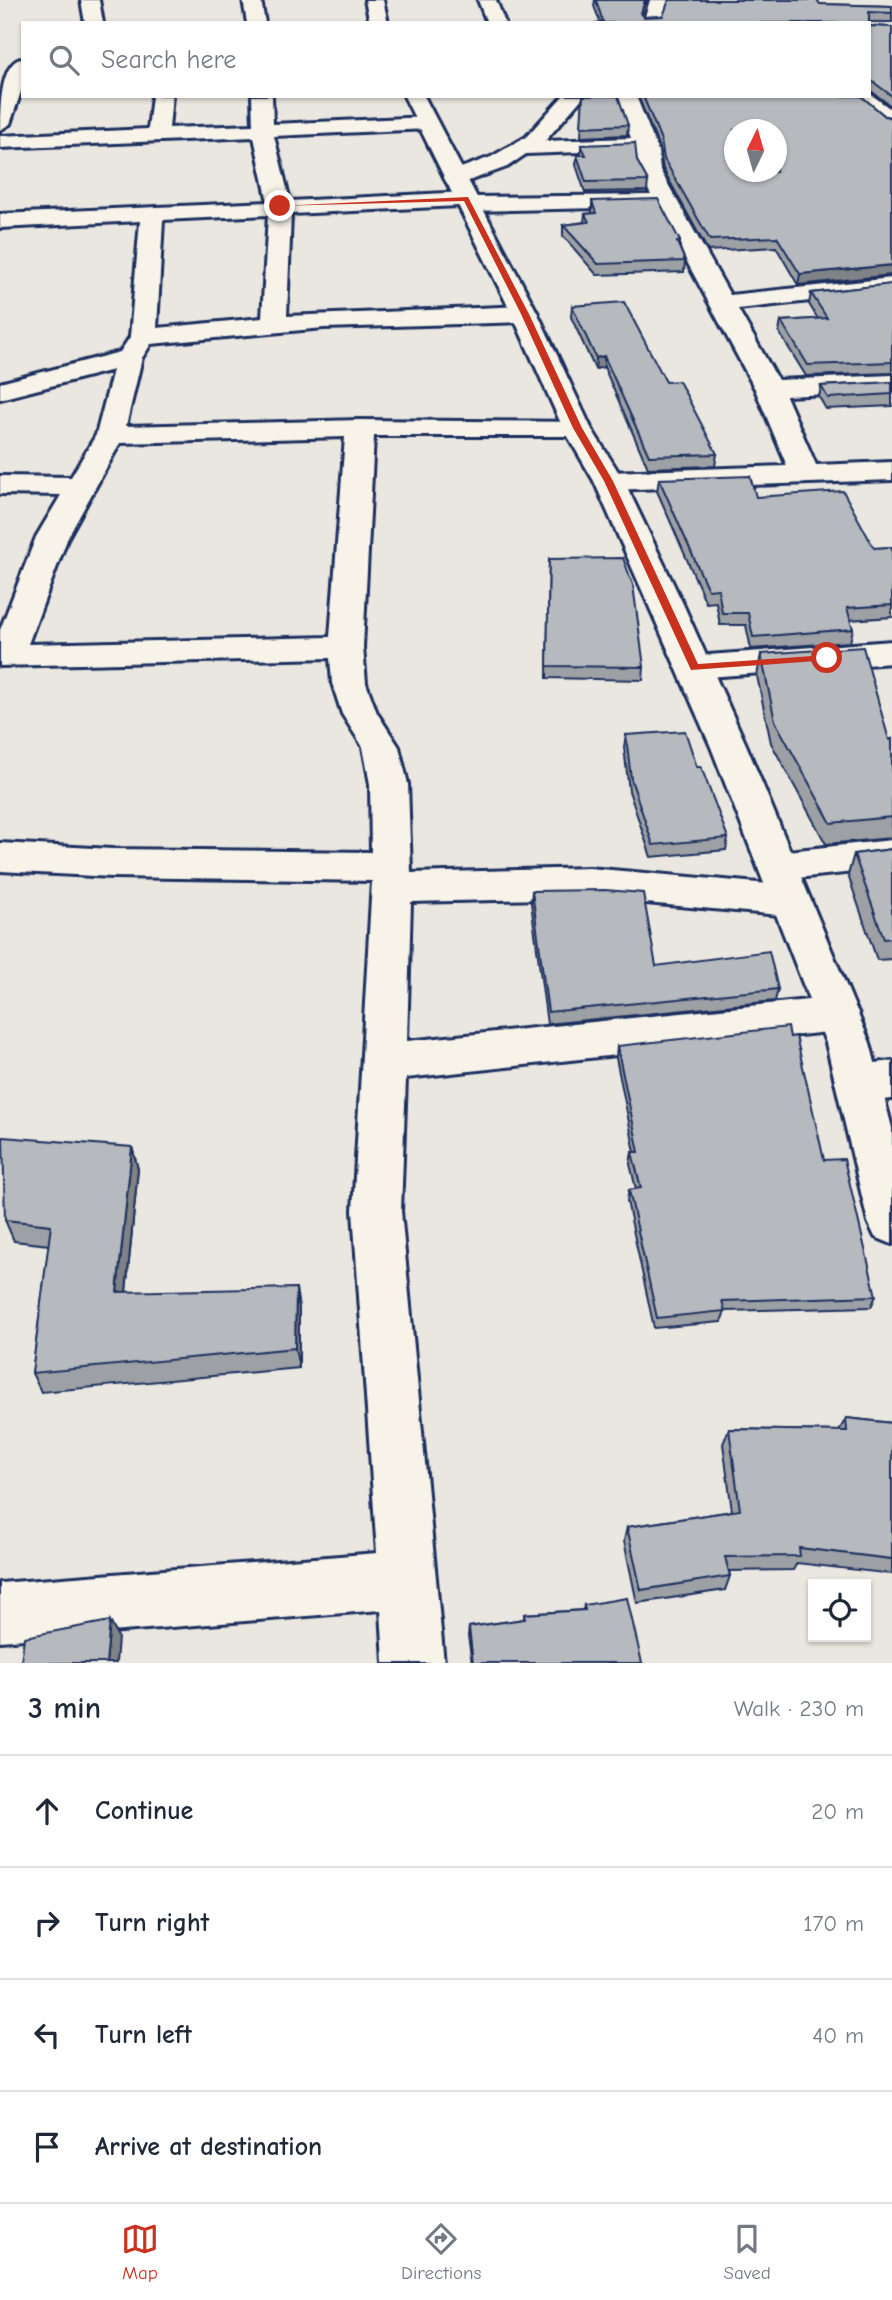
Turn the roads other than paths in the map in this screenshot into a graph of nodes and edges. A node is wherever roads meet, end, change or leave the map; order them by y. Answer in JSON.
{"nodes":[{"id":1,"x":90,"y":0,"type":"edge"},
{"id":2,"x":252,"y":0,"type":"edge"},
{"id":3,"x":374,"y":0,"type":"edge"},
{"id":4,"x":487,"y":0,"type":"edge"},
{"id":5,"x":660,"y":0,"type":"edge"},
{"id":6,"x":94,"y":21,"type":"edge"},
{"id":7,"x":256,"y":21,"type":"edge"},
{"id":8,"x":379,"y":21,"type":"edge"},
{"id":9,"x":495,"y":21,"type":"edge"},
{"id":10,"x":653,"y":21,"type":"edge"},
{"id":11,"x":14,"y":66,"type":"edge"},
{"id":12,"x":162,"y":98,"type":"edge"},
{"id":13,"x":262,"y":98,"type":"edge"},
{"id":14,"x":572,"y":98,"type":"edge"},
{"id":15,"x":627,"y":98,"type":"edge"},
{"id":16,"x":863,"y":98,"type":"edge"},
{"id":17,"x":421,"y":110,"type":"edge"},
{"id":18,"x":892,"y":120,"type":"edge"},
{"id":19,"x":0,"y":124,"type":"edge"},
{"id":20,"x":263,"y":132,"type":"junction"},
{"id":21,"x":158,"y":136,"type":"junction"},
{"id":22,"x":0,"y":142,"type":"edge"},
{"id":23,"x":644,"y":143,"type":"junction"},
{"id":24,"x":523,"y":148,"type":"junction"},
{"id":25,"x":463,"y":193,"type":"junction"},
{"id":26,"x":665,"y":200,"type":"junction"},
{"id":27,"x":280,"y":206,"type":"junction"},
{"id":28,"x":152,"y":212,"type":"junction"},
{"id":29,"x":0,"y":221,"type":"edge"},
{"id":30,"x":892,"y":285,"type":"edge"},
{"id":31,"x":721,"y":303,"type":"junction"},
{"id":32,"x":525,"y":314,"type":"junction"},
{"id":33,"x":274,"y":324,"type":"junction"},
{"id":34,"x":136,"y":348,"type":"junction"},
{"id":35,"x":892,"y":383,"type":"edge"},
{"id":36,"x":769,"y":389,"type":"junction"},
{"id":37,"x":0,"y":391,"type":"edge"},
{"id":38,"x":359,"y":428,"type":"junction"},
{"id":39,"x":578,"y":428,"type":"junction"},
{"id":40,"x":110,"y":435,"type":"junction"},
{"id":41,"x":892,"y":471,"type":"edge"},
{"id":42,"x":805,"y":473,"type":"junction"},
{"id":43,"x":609,"y":481,"type":"junction"},
{"id":44,"x":0,"y":485,"type":"edge"},
{"id":45,"x":81,"y":486,"type":"junction"},
{"id":46,"x":346,"y":647,"type":"junction"},
{"id":47,"x":892,"y":652,"type":"edge"},
{"id":48,"x":4,"y":655,"type":"edge"},
{"id":49,"x":695,"y":667,"type":"junction"},
{"id":50,"x":892,"y":854,"type":"edge"},
{"id":51,"x":0,"y":857,"type":"edge"},
{"id":52,"x":391,"y":877,"type":"junction"},
{"id":53,"x":784,"y":884,"type":"junction"},
{"id":54,"x":837,"y":1014,"type":"junction"},
{"id":55,"x":383,"y":1062,"type":"junction"},
{"id":56,"x":875,"y":1082,"type":"edge"},
{"id":57,"x":892,"y":1222,"type":"edge"},
{"id":58,"x":406,"y":1579,"type":"junction"},
{"id":59,"x":0,"y":1612,"type":"edge"},
{"id":60,"x":414,"y":1663,"type":"edge"}],
"edges":[{"from":1,"to":6,"type":"street"},
{"from":2,"to":7,"type":"street"},
{"from":3,"to":8,"type":"street"},
{"from":4,"to":9,"type":"street"},
{"from":5,"to":10,"type":"street"},
{"from":11,"to":19,"type":"street"},
{"from":12,"to":21,"type":"street"},
{"from":13,"to":20,"type":"street"},
{"from":14,"to":24,"type":"street"},
{"from":15,"to":23,"type":"street"},
{"from":16,"to":18,"type":"street"},
{"from":17,"to":20,"type":"street"},
{"from":17,"to":25,"type":"street"},
{"from":20,"to":21,"type":"street"},
{"from":20,"to":27,"type":"street"},
{"from":21,"to":22,"type":"street"},
{"from":23,"to":24,"type":"street"},
{"from":23,"to":26,"type":"street"},
{"from":24,"to":25,"type":"street"},
{"from":25,"to":26,"type":"street"},
{"from":25,"to":27,"type":"street"},
{"from":25,"to":32,"type":"street"},
{"from":26,"to":31,"type":"street"},
{"from":27,"to":28,"type":"street"},
{"from":27,"to":33,"type":"street"},
{"from":28,"to":29,"type":"street"},
{"from":28,"to":34,"type":"street"},
{"from":30,"to":31,"type":"street"},
{"from":31,"to":36,"type":"street"},
{"from":32,"to":33,"type":"street"},
{"from":32,"to":39,"type":"street"},
{"from":33,"to":34,"type":"street"},
{"from":34,"to":37,"type":"street"},
{"from":34,"to":40,"type":"street"},
{"from":35,"to":36,"type":"street"},
{"from":36,"to":42,"type":"street"},
{"from":38,"to":39,"type":"street"},
{"from":38,"to":40,"type":"street"},
{"from":38,"to":46,"type":"street"},
{"from":39,"to":43,"type":"street"},
{"from":40,"to":45,"type":"street"},
{"from":41,"to":42,"type":"street"},
{"from":42,"to":43,"type":"street"},
{"from":43,"to":49,"type":"street"},
{"from":44,"to":45,"type":"street"},
{"from":45,"to":48,"type":"street"},
{"from":46,"to":48,"type":"street"},
{"from":46,"to":52,"type":"street"},
{"from":47,"to":49,"type":"street"},
{"from":49,"to":53,"type":"street"},
{"from":50,"to":53,"type":"street"},
{"from":51,"to":52,"type":"street"},
{"from":52,"to":53,"type":"street"},
{"from":52,"to":55,"type":"street"},
{"from":53,"to":54,"type":"street"},
{"from":54,"to":55,"type":"street"},
{"from":54,"to":56,"type":"street"},
{"from":55,"to":58,"type":"street"},
{"from":56,"to":57,"type":"street"},
{"from":58,"to":59,"type":"street"},
{"from":58,"to":60,"type":"street"}]}
